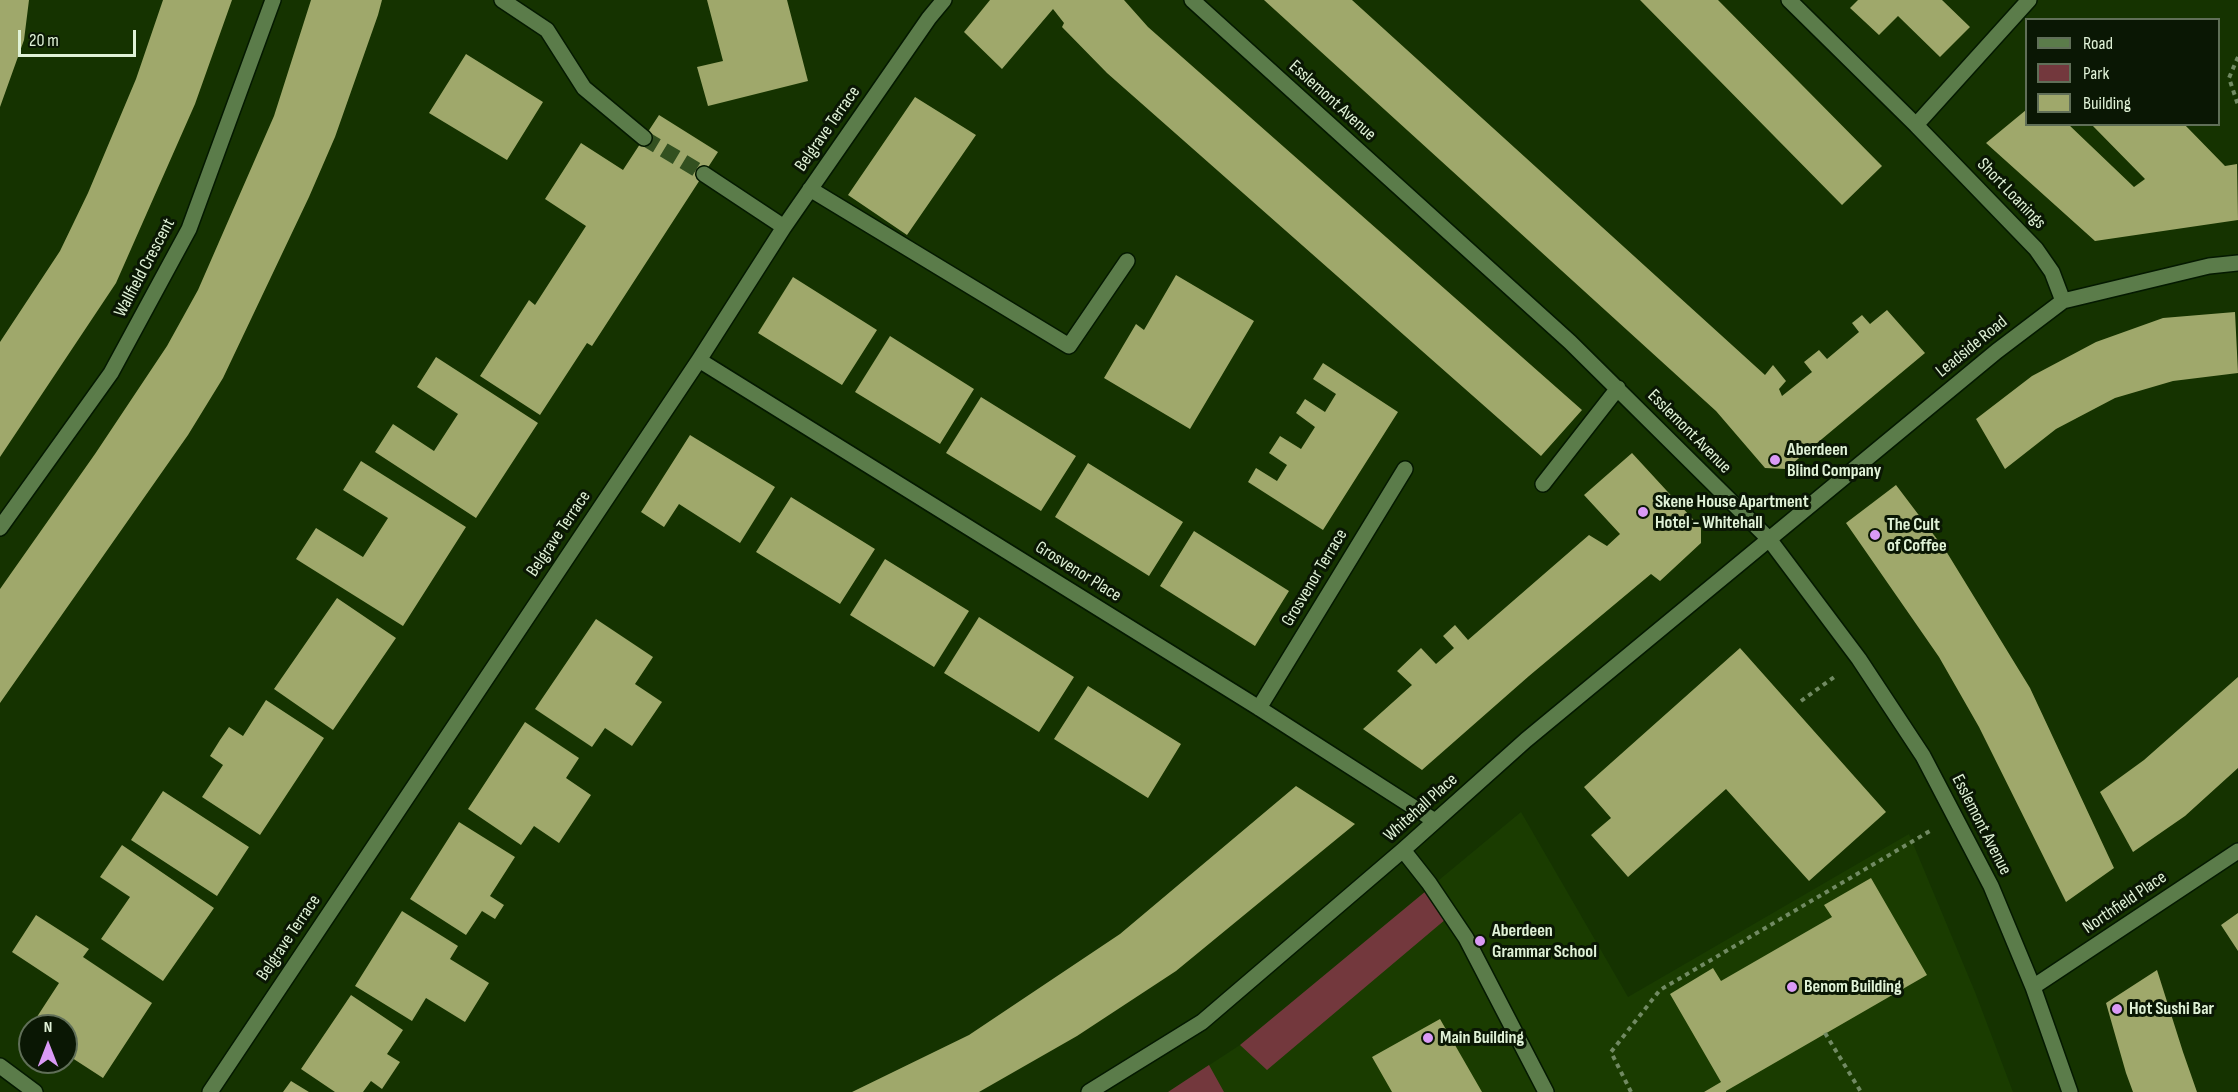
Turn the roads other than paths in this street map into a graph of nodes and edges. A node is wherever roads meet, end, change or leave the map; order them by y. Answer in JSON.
{"nodes":[{"id":1,"x":273,"y":0,"type":"edge"},
{"id":2,"x":502,"y":0,"type":"edge"},
{"id":3,"x":944,"y":0,"type":"edge"},
{"id":4,"x":1192,"y":0,"type":"edge"},
{"id":5,"x":1789,"y":0,"type":"edge"},
{"id":6,"x":2029,"y":0,"type":"edge"},
{"id":7,"x":1916,"y":125,"type":"junction"},
{"id":8,"x":644,"y":138,"type":"tunnel mouth"},
{"id":9,"x":704,"y":174,"type":"tunnel mouth"},
{"id":10,"x":810,"y":189,"type":"junction"},
{"id":11,"x":784,"y":227,"type":"junction"},
{"id":12,"x":1127,"y":261,"type":"dead end"},
{"id":13,"x":2238,"y":263,"type":"edge"},
{"id":14,"x":2063,"y":301,"type":"junction"},
{"id":15,"x":699,"y":360,"type":"junction"},
{"id":16,"x":1618,"y":388,"type":"junction"},
{"id":17,"x":1405,"y":469,"type":"dead end"},
{"id":18,"x":1544,"y":484,"type":"dead end"},
{"id":19,"x":0,"y":528,"type":"edge"},
{"id":20,"x":1768,"y":539,"type":"junction"},
{"id":21,"x":1259,"y":708,"type":"junction"},
{"id":22,"x":1435,"y":821,"type":"junction"},
{"id":23,"x":1403,"y":850,"type":"junction"},
{"id":24,"x":2238,"y":851,"type":"edge"},
{"id":25,"x":2033,"y":987,"type":"junction"},
{"id":26,"x":0,"y":1066,"type":"edge"},
{"id":27,"x":35,"y":1092,"type":"edge"},
{"id":28,"x":210,"y":1092,"type":"edge"},
{"id":29,"x":1089,"y":1092,"type":"edge"},
{"id":30,"x":1546,"y":1092,"type":"edge"},
{"id":31,"x":2070,"y":1092,"type":"edge"}],
"edges":[{"from":1,"to":19,"type":"street","name":"Wallfield Crescent"},
{"from":2,"to":8,"type":"street"},
{"from":3,"to":10,"type":"street","name":"Belgrave Terrace"},
{"from":4,"to":16,"type":"street","name":"Esslemont Avenue"},
{"from":5,"to":7,"type":"street","name":"Short Loanings"},
{"from":6,"to":7,"type":"street"},
{"from":7,"to":14,"type":"street","name":"Short Loanings"},
{"from":9,"to":11,"type":"street"},
{"from":10,"to":11,"type":"street","name":"Belgrave Terrace"},
{"from":10,"to":12,"type":"street"},
{"from":11,"to":15,"type":"street","name":"Belgrave Terrace"},
{"from":13,"to":14,"type":"street","name":"Leadside Road"},
{"from":14,"to":20,"type":"street","name":"Leadside Road"},
{"from":15,"to":21,"type":"street","name":"Grosvenor Place"},
{"from":15,"to":28,"type":"street","name":"Belgrave Terrace"},
{"from":16,"to":18,"type":"street"},
{"from":16,"to":20,"type":"street","name":"Esslemont Avenue"},
{"from":17,"to":21,"type":"street","name":"Grosvenor Terrace"},
{"from":20,"to":22,"type":"street","name":"Whitehall Place"},
{"from":20,"to":25,"type":"street","name":"Esslemont Avenue"},
{"from":21,"to":22,"type":"street","name":"Grosvenor Place"},
{"from":22,"to":23,"type":"street","name":"Whitehall Place"},
{"from":23,"to":29,"type":"street","name":"Whitehall Place"},
{"from":23,"to":30,"type":"street"},
{"from":24,"to":25,"type":"street","name":"Northfield Place"},
{"from":25,"to":31,"type":"street","name":"Esslemont Avenue"},
{"from":26,"to":27,"type":"street"}]}
